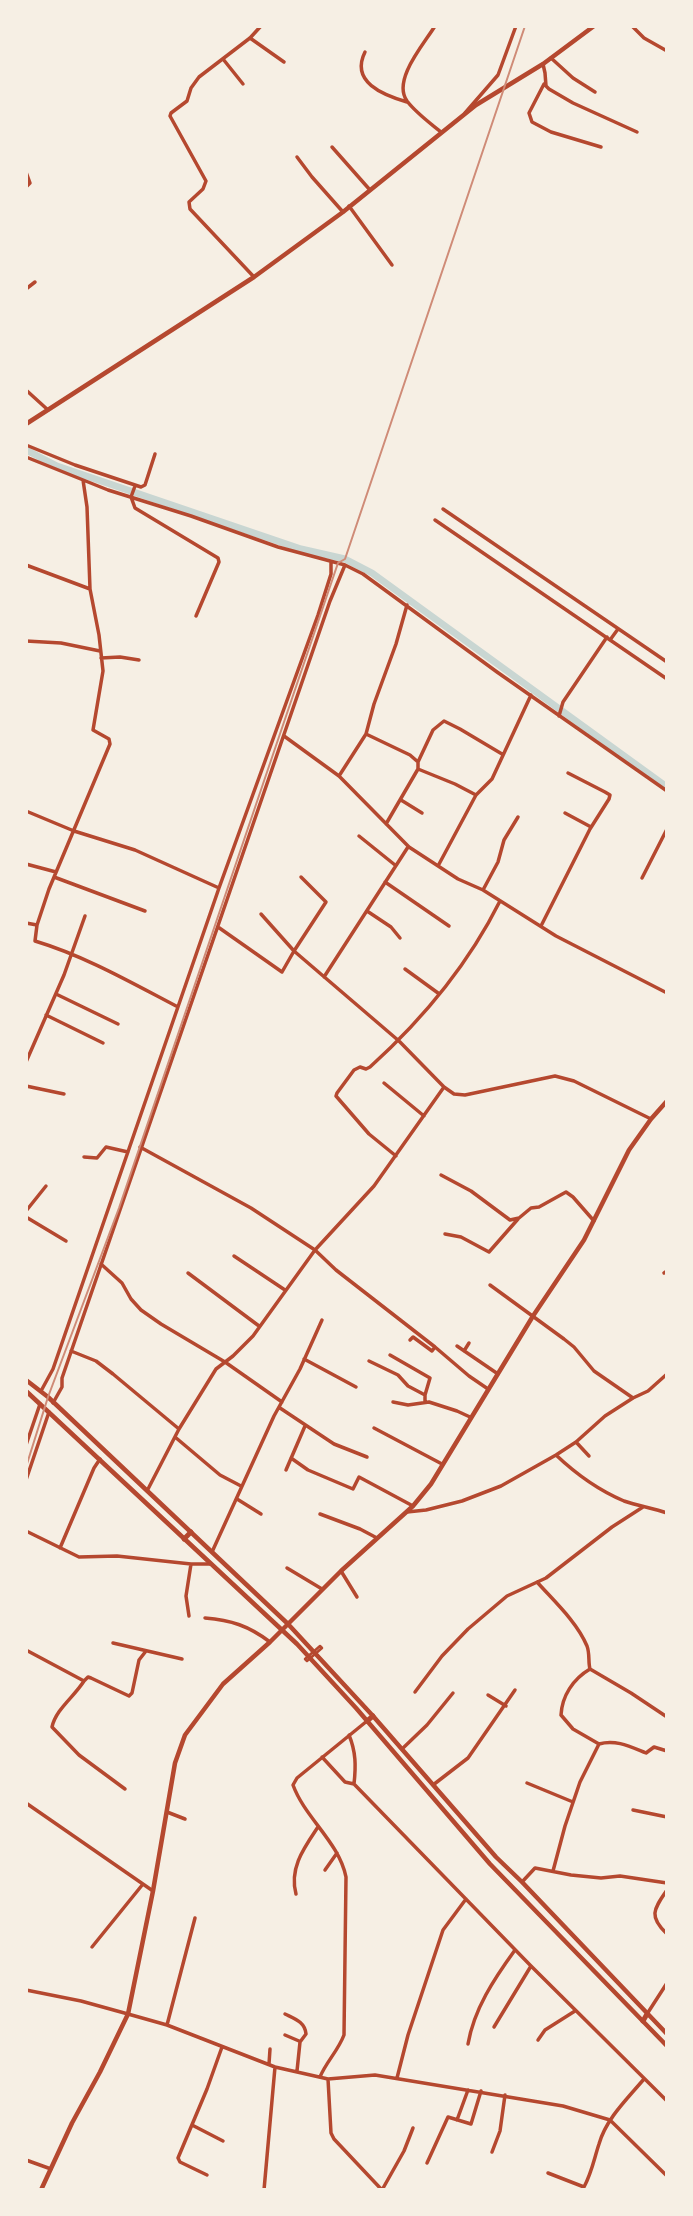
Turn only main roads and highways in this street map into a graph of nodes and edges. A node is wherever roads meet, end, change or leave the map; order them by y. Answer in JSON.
{"nodes":[{"id":1,"x":593,"y":26,"type":"edge"},
{"id":2,"x":26,"y":424,"type":"edge"},
{"id":3,"x":667,"y":1101,"type":"edge"},
{"id":4,"x":26,"y":1380,"type":"edge"},
{"id":5,"x":26,"y":1391,"type":"edge"},
{"id":6,"x":191,"y":1532,"type":"junction"},
{"id":7,"x":184,"y":1539,"type":"junction"},
{"id":8,"x":288,"y":1624,"type":"junction"},
{"id":9,"x":283,"y":1630,"type":"junction"},
{"id":10,"x":370,"y":1718,"type":"junction"},
{"id":11,"x":647,"y":2014,"type":"junction"},
{"id":12,"x":643,"y":2021,"type":"junction"},
{"id":13,"x":667,"y":2034,"type":"edge"},
{"id":14,"x":667,"y":2046,"type":"edge"},
{"id":15,"x":41,"y":2190,"type":"edge"}],
"edges":[{"from":1,"to":2,"type":"main road"},
{"from":3,"to":8,"type":"main road"},
{"from":4,"to":6,"type":"main road"},
{"from":5,"to":7,"type":"main road"},
{"from":6,"to":7,"type":"main road"},
{"from":6,"to":8,"type":"main road"},
{"from":7,"to":9,"type":"main road"},
{"from":8,"to":9,"type":"main road"},
{"from":8,"to":10,"type":"main road"},
{"from":9,"to":10,"type":"main road"},
{"from":9,"to":15,"type":"main road"},
{"from":10,"to":11,"type":"main road"},
{"from":10,"to":12,"type":"main road"},
{"from":11,"to":12,"type":"main road"},
{"from":11,"to":13,"type":"main road"},
{"from":12,"to":14,"type":"main road"}]}
